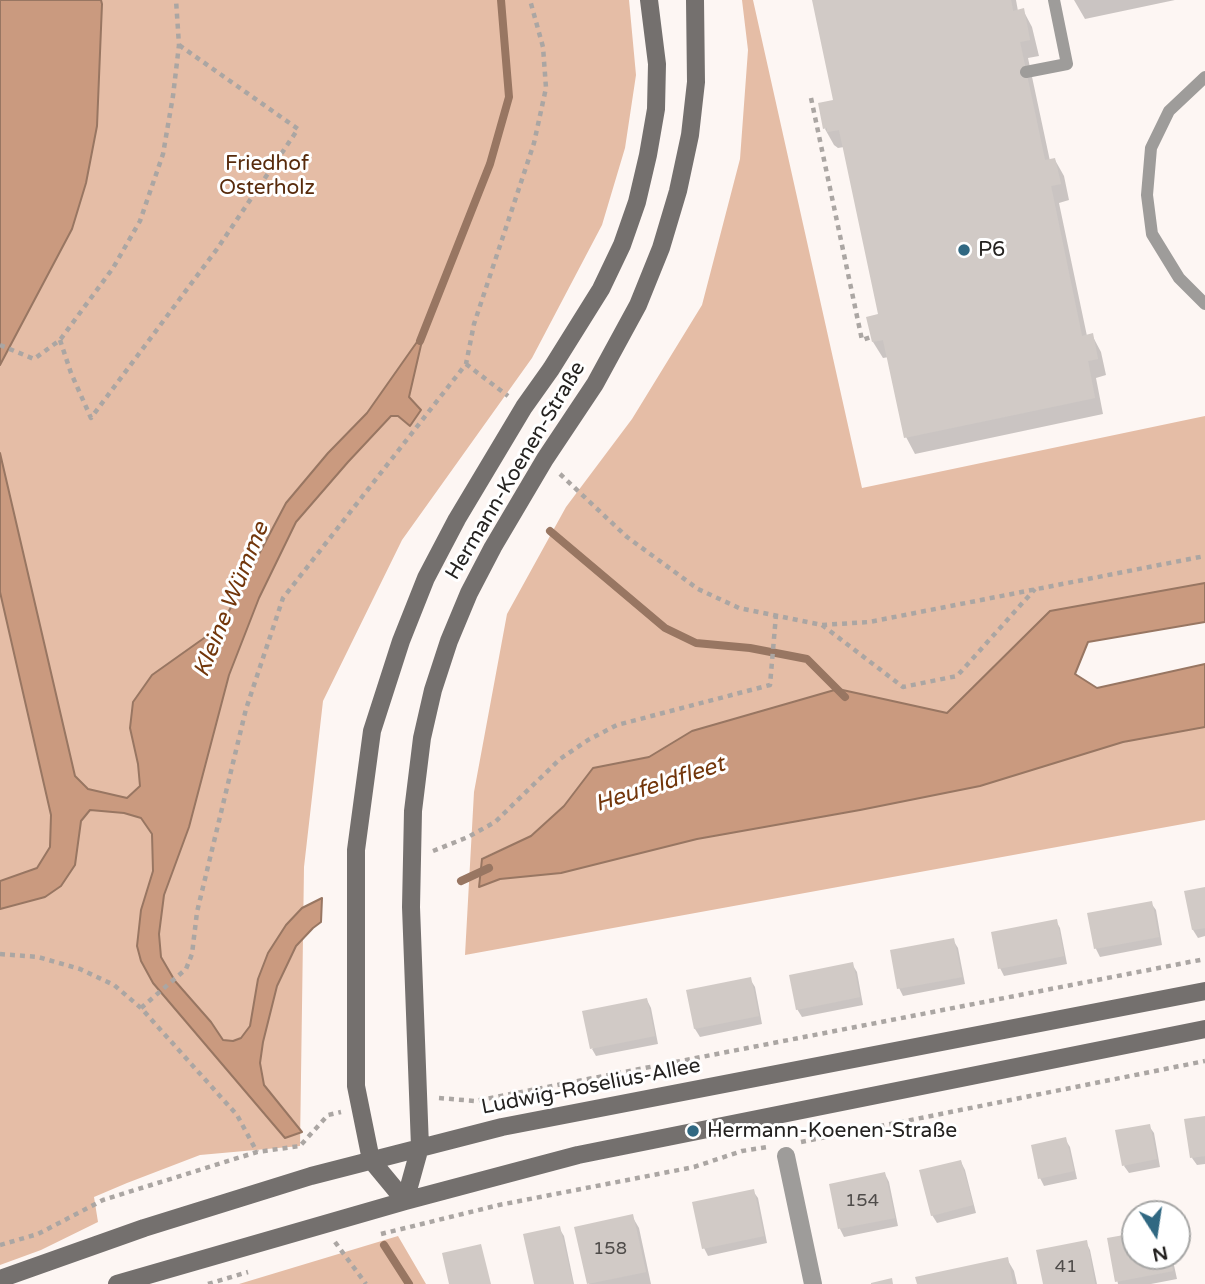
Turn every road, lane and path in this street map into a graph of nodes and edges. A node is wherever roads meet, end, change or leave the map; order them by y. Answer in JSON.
{"nodes":[{"id":1,"x":176,"y":0,"type":"edge"},
{"id":2,"x":530,"y":0,"type":"edge"},
{"id":3,"x":649,"y":0,"type":"edge"},
{"id":4,"x":695,"y":0,"type":"edge"},
{"id":5,"x":1054,"y":0,"type":"edge"},
{"id":6,"x":179,"y":45,"type":"junction"},
{"id":7,"x":1026,"y":72,"type":"dead end"},
{"id":8,"x":1205,"y":78,"type":"edge"},
{"id":9,"x":811,"y":99,"type":"dead end"},
{"id":10,"x":1205,"y":304,"type":"edge"},
{"id":11,"x":871,"y":337,"type":"dead end"},
{"id":12,"x":60,"y":340,"type":"junction"},
{"id":13,"x":0,"y":345,"type":"edge"},
{"id":14,"x":467,"y":364,"type":"junction"},
{"id":15,"x":524,"y":407,"type":"junction"},
{"id":16,"x":545,"y":459,"type":"junction"},
{"id":17,"x":1205,"y":556,"type":"edge"},
{"id":18,"x":1035,"y":589,"type":"junction"},
{"id":19,"x":776,"y":615,"type":"junction"},
{"id":20,"x":822,"y":625,"type":"junction"},
{"id":21,"x":411,"y":859,"type":"junction"},
{"id":22,"x":0,"y":954,"type":"edge"},
{"id":23,"x":1205,"y":959,"type":"edge"},
{"id":24,"x":1205,"y":991,"type":"edge"},
{"id":25,"x":141,"y":1008,"type":"junction"},
{"id":26,"x":1205,"y":1029,"type":"edge"},
{"id":27,"x":1205,"y":1061,"type":"edge"},
{"id":28,"x":417,"y":1096,"type":"junction"},
{"id":29,"x":360,"y":1108,"type":"junction"},
{"id":30,"x":421,"y":1147,"type":"junction"},
{"id":31,"x":785,"y":1148,"type":"junction"},
{"id":32,"x":257,"y":1152,"type":"junction"},
{"id":33,"x":371,"y":1160,"type":"junction"},
{"id":34,"x":405,"y":1201,"type":"junction"},
{"id":35,"x":375,"y":1235,"type":"dead end"},
{"id":36,"x":350,"y":1242,"type":"dead end"},
{"id":37,"x":0,"y":1245,"type":"edge"},
{"id":38,"x":0,"y":1279,"type":"edge"},
{"id":39,"x":117,"y":1284,"type":"edge"},
{"id":40,"x":366,"y":1284,"type":"edge"},
{"id":41,"x":813,"y":1284,"type":"edge"}],
"edges":[{"from":1,"to":6,"type":"path"},
{"from":2,"to":14,"type":"path"},
{"from":3,"to":15,"type":"main road","name":"Hermann-Koenen-Straße"},
{"from":4,"to":16,"type":"main road","name":"Hermann-Koenen-Straße"},
{"from":5,"to":7,"type":"lane"},
{"from":6,"to":12,"type":"path"},
{"from":6,"to":12,"type":"path"},
{"from":8,"to":10,"type":"lane"},
{"from":9,"to":11,"type":"path"},
{"from":12,"to":13,"type":"path"},
{"from":14,"to":15,"type":"path"},
{"from":14,"to":25,"type":"path"},
{"from":15,"to":29,"type":"main road","name":"Hermann-Koenen-Straße"},
{"from":16,"to":19,"type":"path"},
{"from":16,"to":21,"type":"main road","name":"Hermann-Koenen-Straße"},
{"from":17,"to":18,"type":"path"},
{"from":18,"to":20,"type":"path"},
{"from":18,"to":20,"type":"path"},
{"from":19,"to":20,"type":"path"},
{"from":19,"to":21,"type":"path"},
{"from":21,"to":28,"type":"main road","name":"Hermann-Koenen-Straße"},
{"from":22,"to":25,"type":"path"},
{"from":23,"to":28,"type":"path"},
{"from":24,"to":30,"type":"main road","name":"Ludwig-Roselius-Allee"},
{"from":25,"to":32,"type":"path"},
{"from":26,"to":34,"type":"main road"},
{"from":27,"to":31,"type":"path"},
{"from":28,"to":30,"type":"main road","name":"Hermann-Koenen-Straße"},
{"from":29,"to":32,"type":"path"},
{"from":29,"to":33,"type":"main road","name":"Hermann-Koenen-Straße"},
{"from":30,"to":33,"type":"main road","name":"Ludwig-Roselius-Allee"},
{"from":30,"to":34,"type":"main road","name":"Hermann-Koenen-Straße"},
{"from":31,"to":35,"type":"path"},
{"from":31,"to":41,"type":"street"},
{"from":32,"to":37,"type":"path"},
{"from":33,"to":34,"type":"main road","name":"Hermann-Koenen-Straße"},
{"from":33,"to":38,"type":"main road","name":"Ludwig-Roselius-Allee"},
{"from":34,"to":39,"type":"main road"},
{"from":36,"to":40,"type":"path"}]}
